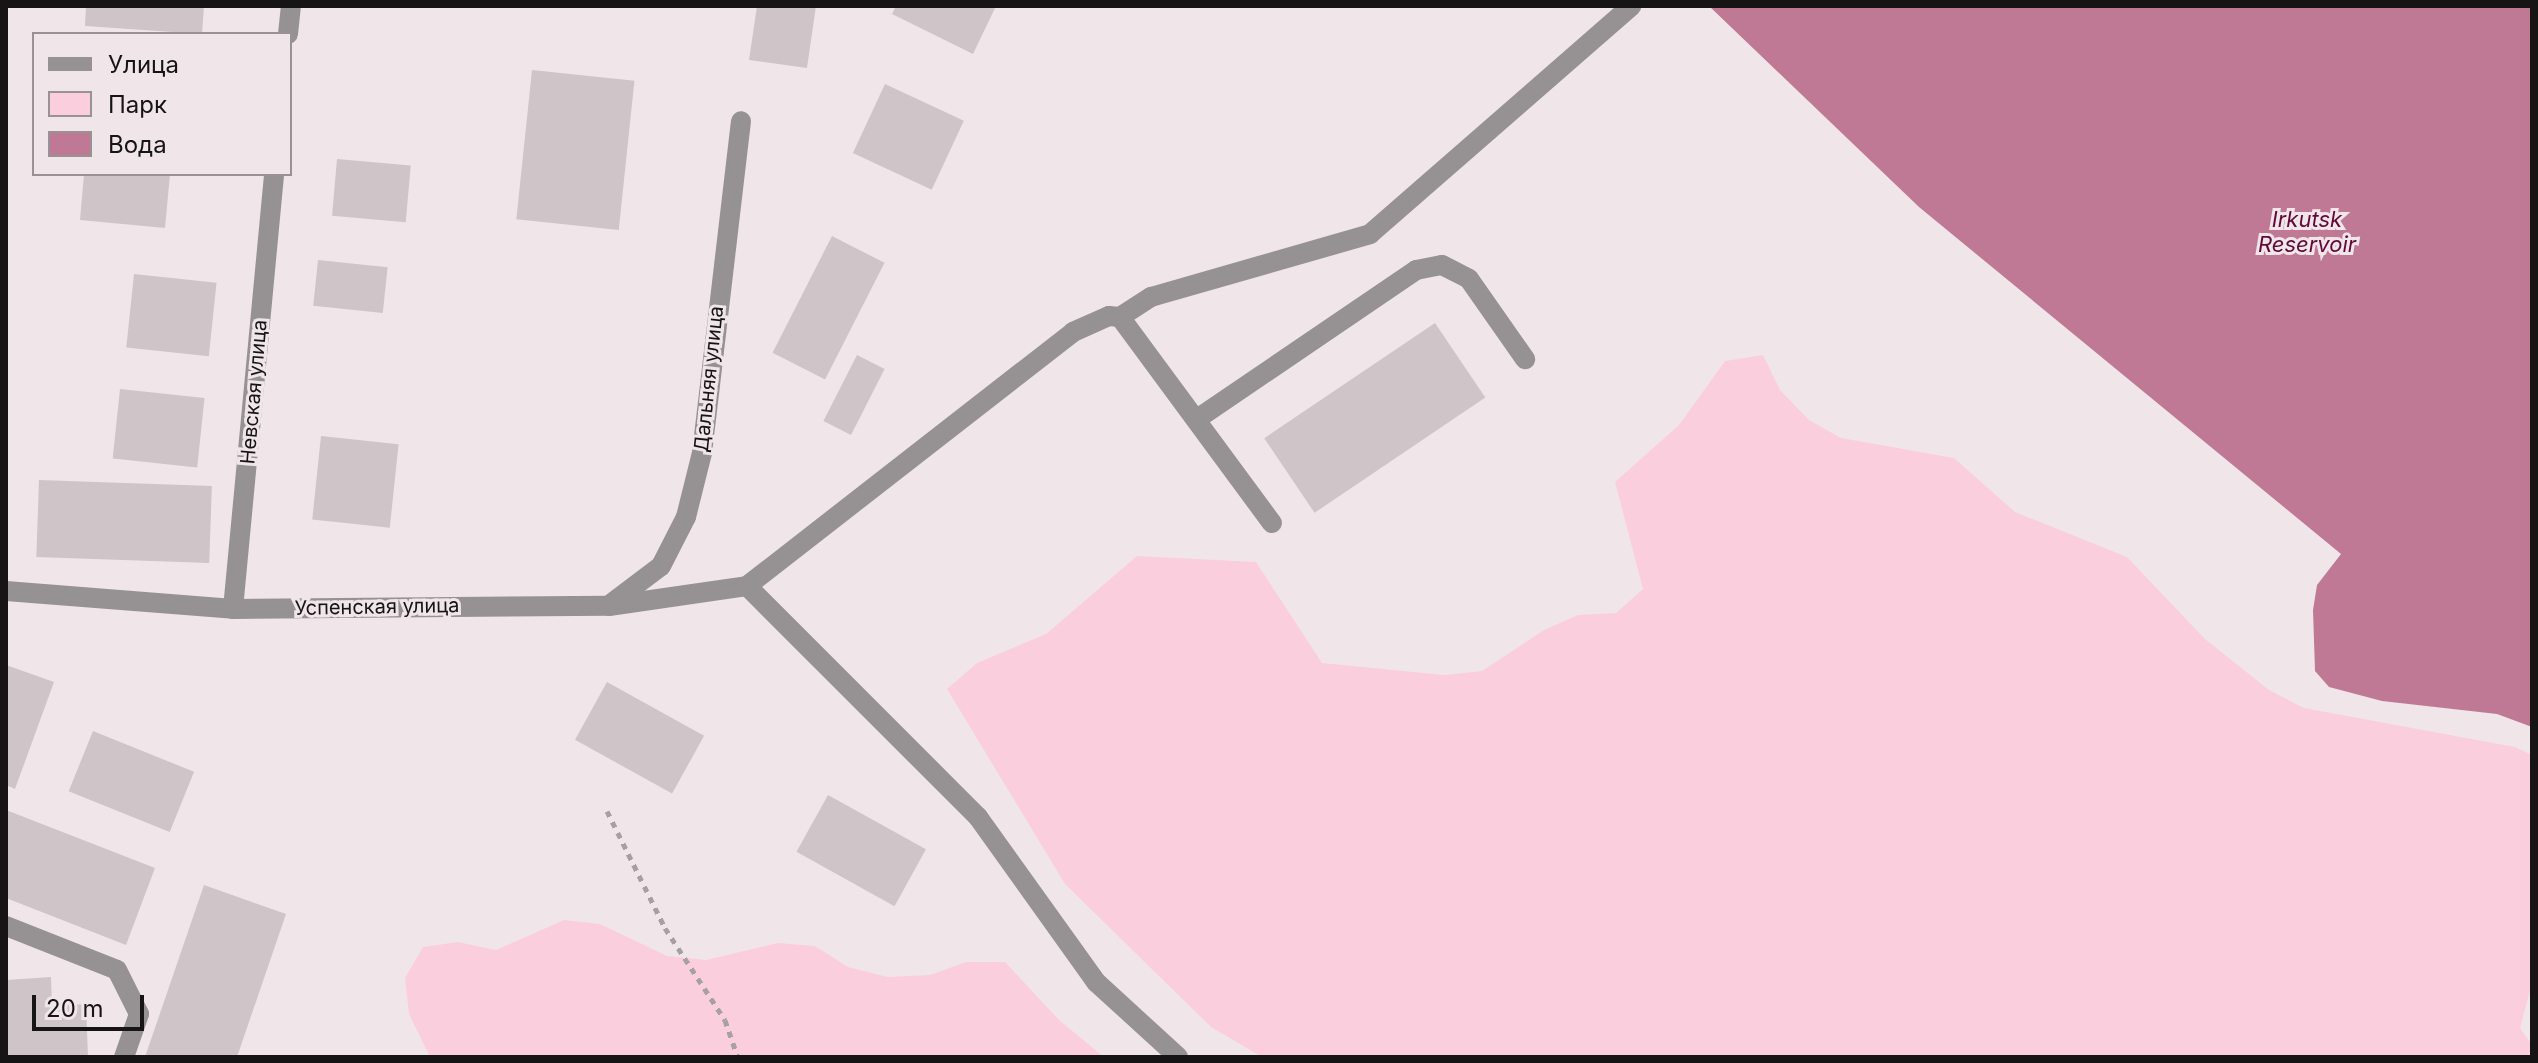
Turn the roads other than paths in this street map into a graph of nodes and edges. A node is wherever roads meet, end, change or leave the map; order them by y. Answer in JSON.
{"nodes":[{"id":1,"x":291,"y":6,"type":"edge"},
{"id":2,"x":1631,"y":6,"type":"edge"},
{"id":3,"x":288,"y":32,"type":"edge"},
{"id":4,"x":741,"y":121,"type":"dead end"},
{"id":5,"x":274,"y":176,"type":"edge"},
{"id":6,"x":1120,"y":317,"type":"junction"},
{"id":7,"x":1525,"y":359,"type":"dead end"},
{"id":8,"x":1197,"y":419,"type":"junction"},
{"id":9,"x":1272,"y":523,"type":"dead end"},
{"id":10,"x":747,"y":586,"type":"junction"},
{"id":11,"x":6,"y":591,"type":"edge"},
{"id":12,"x":609,"y":606,"type":"junction"},
{"id":13,"x":233,"y":609,"type":"junction"},
{"id":14,"x":6,"y":926,"type":"edge"},
{"id":15,"x":124,"y":1057,"type":"edge"},
{"id":16,"x":1178,"y":1057,"type":"edge"}],
"edges":[{"from":1,"to":3,"type":"street"},
{"from":2,"to":6,"type":"street"},
{"from":4,"to":12,"type":"street","name":"Дальняя улица"},
{"from":5,"to":13,"type":"street","name":"Невская улица"},
{"from":6,"to":8,"type":"street"},
{"from":6,"to":10,"type":"street"},
{"from":7,"to":8,"type":"street"},
{"from":8,"to":9,"type":"street"},
{"from":10,"to":12,"type":"street","name":"Успенская улица"},
{"from":10,"to":16,"type":"street"},
{"from":11,"to":13,"type":"street","name":"Успенская улица"},
{"from":12,"to":13,"type":"street","name":"Успенская улица"},
{"from":14,"to":15,"type":"street"}]}
